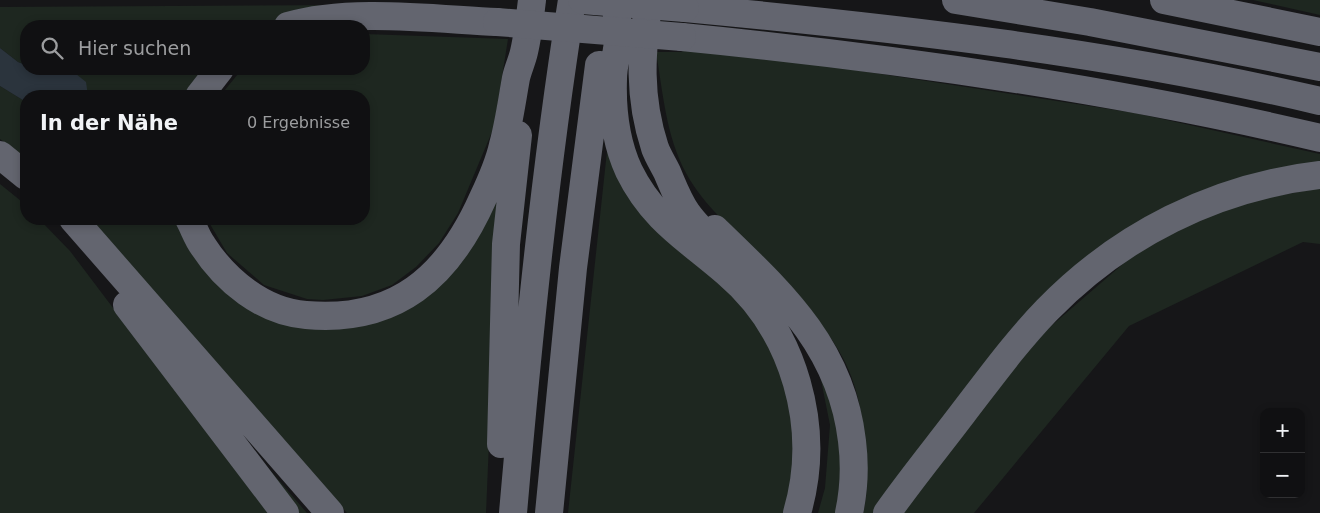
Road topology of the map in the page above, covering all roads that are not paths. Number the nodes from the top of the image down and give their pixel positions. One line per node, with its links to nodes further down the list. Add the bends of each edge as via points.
1 (532, 0): 11 (highway)
2 (572, 0): 25 (highway, via 546,185)
3 (582, 0): 15 (highway, bridge, via 965,38 1180,72)
4 (610, 0): 26 (highway, via 573,268)
5 (616, 0): 27 (highway, via 618,40 613,99 619,143 628,169 652,209 743,287 768,318 779,338 797,381 806,426 806,464)
6 (648, 0): 17 (highway, via 642,43 643,94 648,123)
7 (956, 0): 12 (highway, via 1090,22)
8 (1164, 0): 10 (highway)
9 (319, 20): 16 (highway, bridge, via 358,17 497,22 800,49 1086,91)
10 (1320, 32)
11 (524, 54): 21 (highway, via 503,145 475,216 451,255 435,273 400,300 356,315 329,317 302,315 275,307 232,281 201,244); 24 (highway, via 525,76 506,244 503,418)
12 (1320, 67)
13 (215, 75): 14 (highway)
14 (204, 90)
15 (1320, 101)
16 (1320, 138)
17 (666, 171): 28 (highway, via 688,215 766,296 800,355 808,377 817,424 818,464); 29 (highway, via 713,227 791,306 826,357 846,405 854,454)
18 (1320, 175): 30 (highway, via 1258,186 1218,198 1143,233 1108,257 1046,311 1012,350)
19 (58, 225): 22 (highway, via 115,290)
20 (78, 225): 23 (highway)
21 (192, 225)
22 (285, 513)
23 (330, 513)
24 (496, 513)
25 (513, 513)
26 (549, 513)
27 (797, 513)
28 (809, 513)
29 (849, 513)
30 (887, 513)

